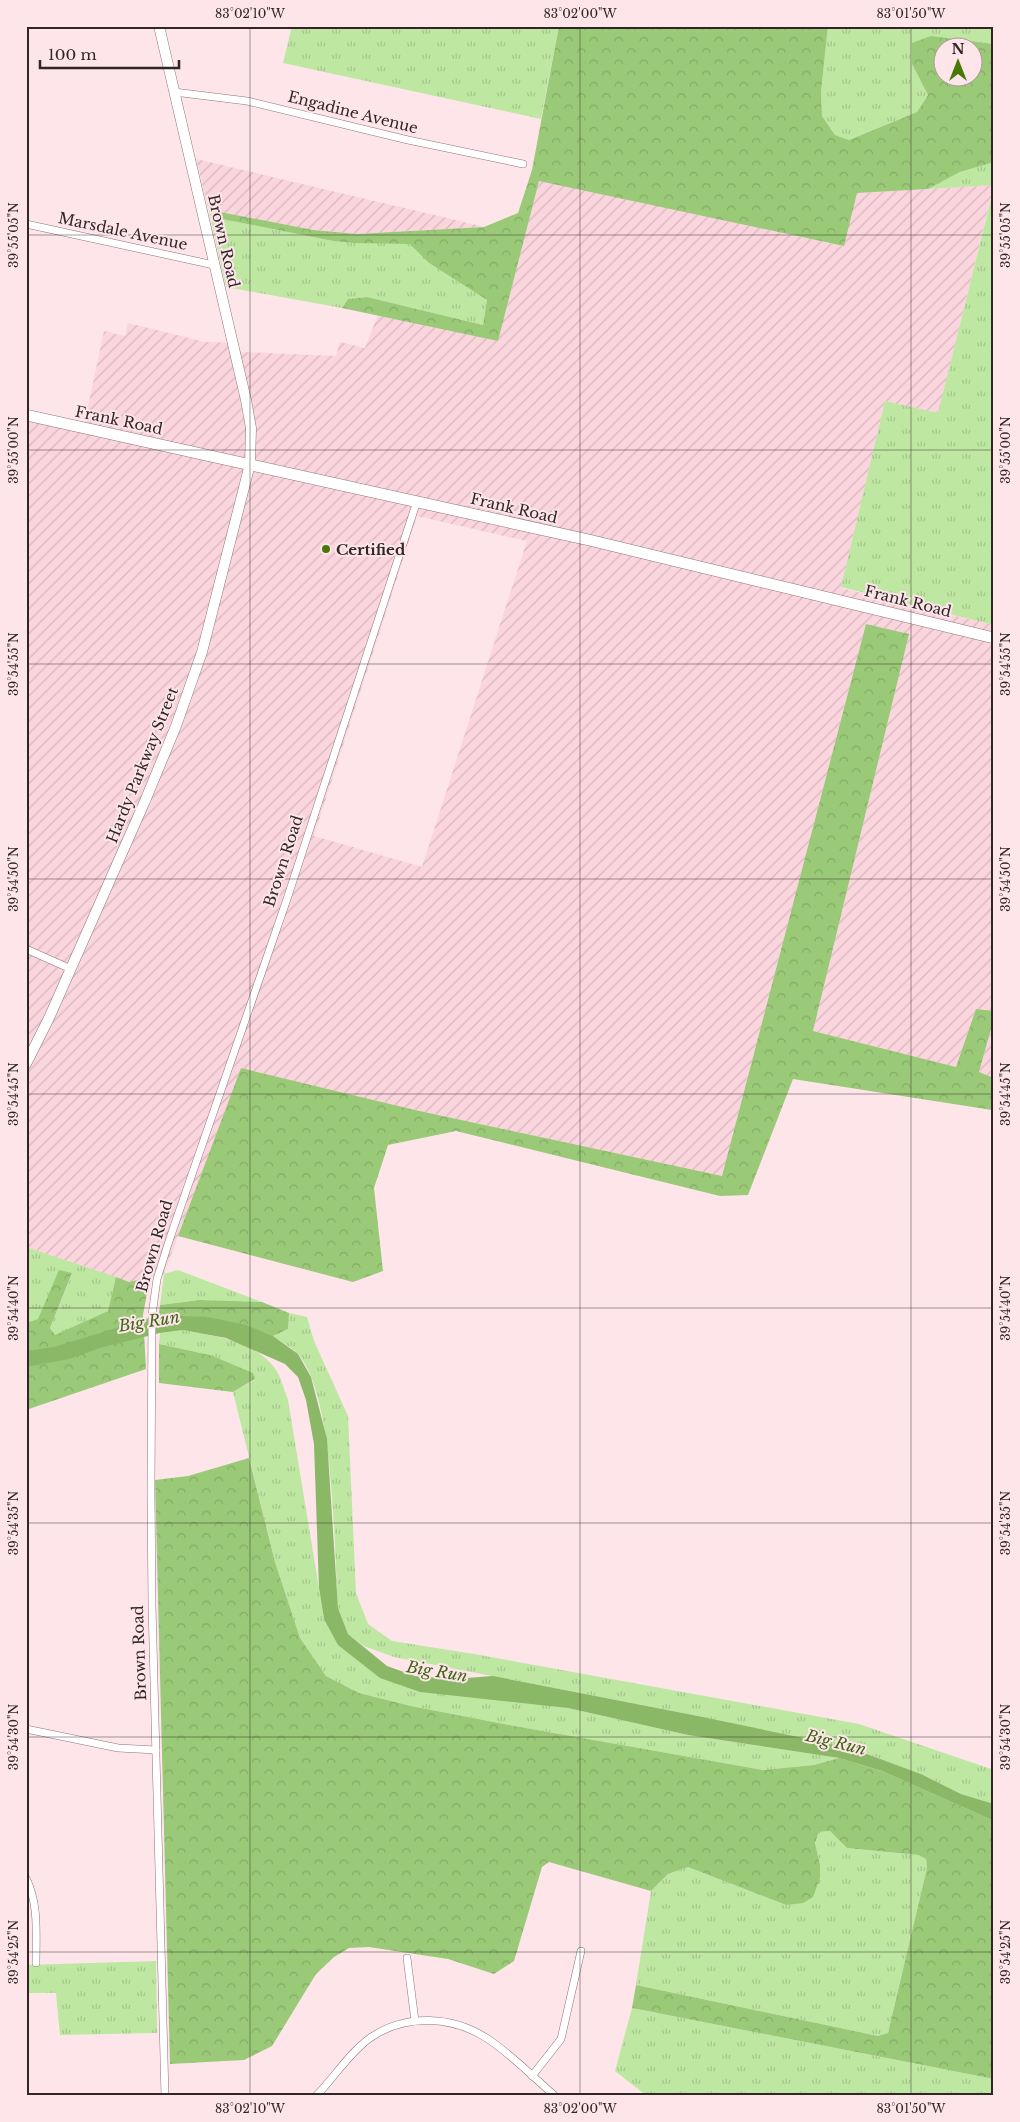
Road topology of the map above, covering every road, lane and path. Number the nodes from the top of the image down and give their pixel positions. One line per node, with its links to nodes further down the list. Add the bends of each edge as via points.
1 (159, 26): 2 (main road, Brown Road)
2 (174, 92): 3 (street, Engadine Avenue, via 247,101); 5 (main road, Brown Road)
3 (523, 164)
4 (26, 224): 5 (street, Marsdale Avenue)
5 (214, 265): 7 (main road, Brown Road, via 250,419)
6 (26, 415): 7 (main road, Frank Road)
7 (250, 464): 8 (main road, Frank Road); 11 (main road, Hardy Parkway Street, via 204,645 184,702 145,801)
8 (417, 501): 9 (main road, Frank Road); 14 (street, Brown Road, via 155,1290 152,1314 151,1490)
9 (994, 638)
10 (26, 949): 11 (street)
11 (71, 969): 12 (main road, Hardy Parkway Street)
12 (26, 1064)
13 (26, 1729): 14 (street, via 118,1748)
14 (156, 1750): 21 (street, Brown Road)
15 (26, 1878): 18 (street, via 32,1889 35,1909)
16 (581, 1951): 20 (street, via 561,2039)
17 (407, 1958): 19 (street)
18 (36, 1963)
19 (415, 2021): 20 (street, via 438,2020 473,2030); 22 (street, via 397,2025 369,2039)
20 (532, 2076): 23 (street)
21 (165, 2096)
22 (316, 2096)
23 (555, 2096)

